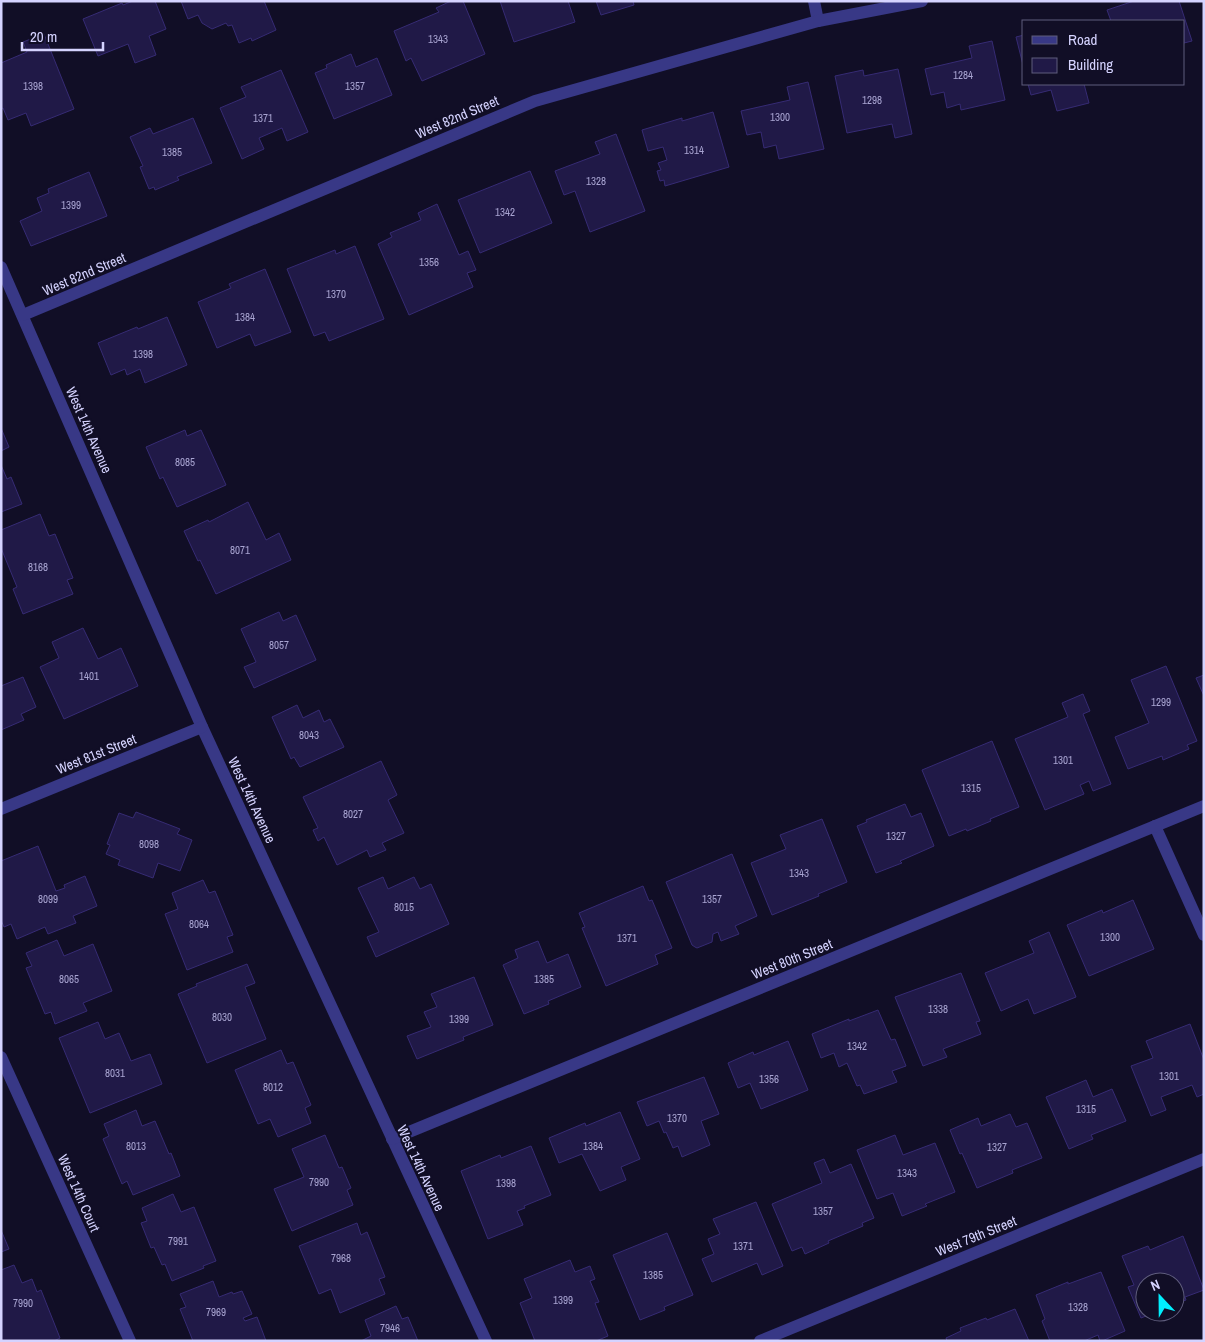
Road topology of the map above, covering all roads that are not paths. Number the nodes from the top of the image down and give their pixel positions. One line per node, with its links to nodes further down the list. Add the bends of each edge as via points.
1 (814, 1): 3 (street)
2 (922, 1): 3 (street, West 82nd Street)
3 (818, 22): 5 (street, West 82nd Street, via 535,101)
4 (1, 267): 5 (street, West 14th Avenue)
5 (22, 316): 6 (street, West 14th Avenue)
6 (202, 727): 8 (street, West 81st Street); 12 (street, West 14th Avenue)
7 (1204, 806): 9 (street, West 80th Street)
8 (1, 809)
9 (1155, 826): 10 (street); 12 (street, West 80th Street)
10 (1204, 935)
11 (1, 1057): 14 (street, West 14th Court)
12 (392, 1139): 15 (street, West 14th Avenue)
13 (1204, 1159): 16 (street, West 79th Street)
14 (130, 1341)
15 (486, 1341)
16 (760, 1341)

